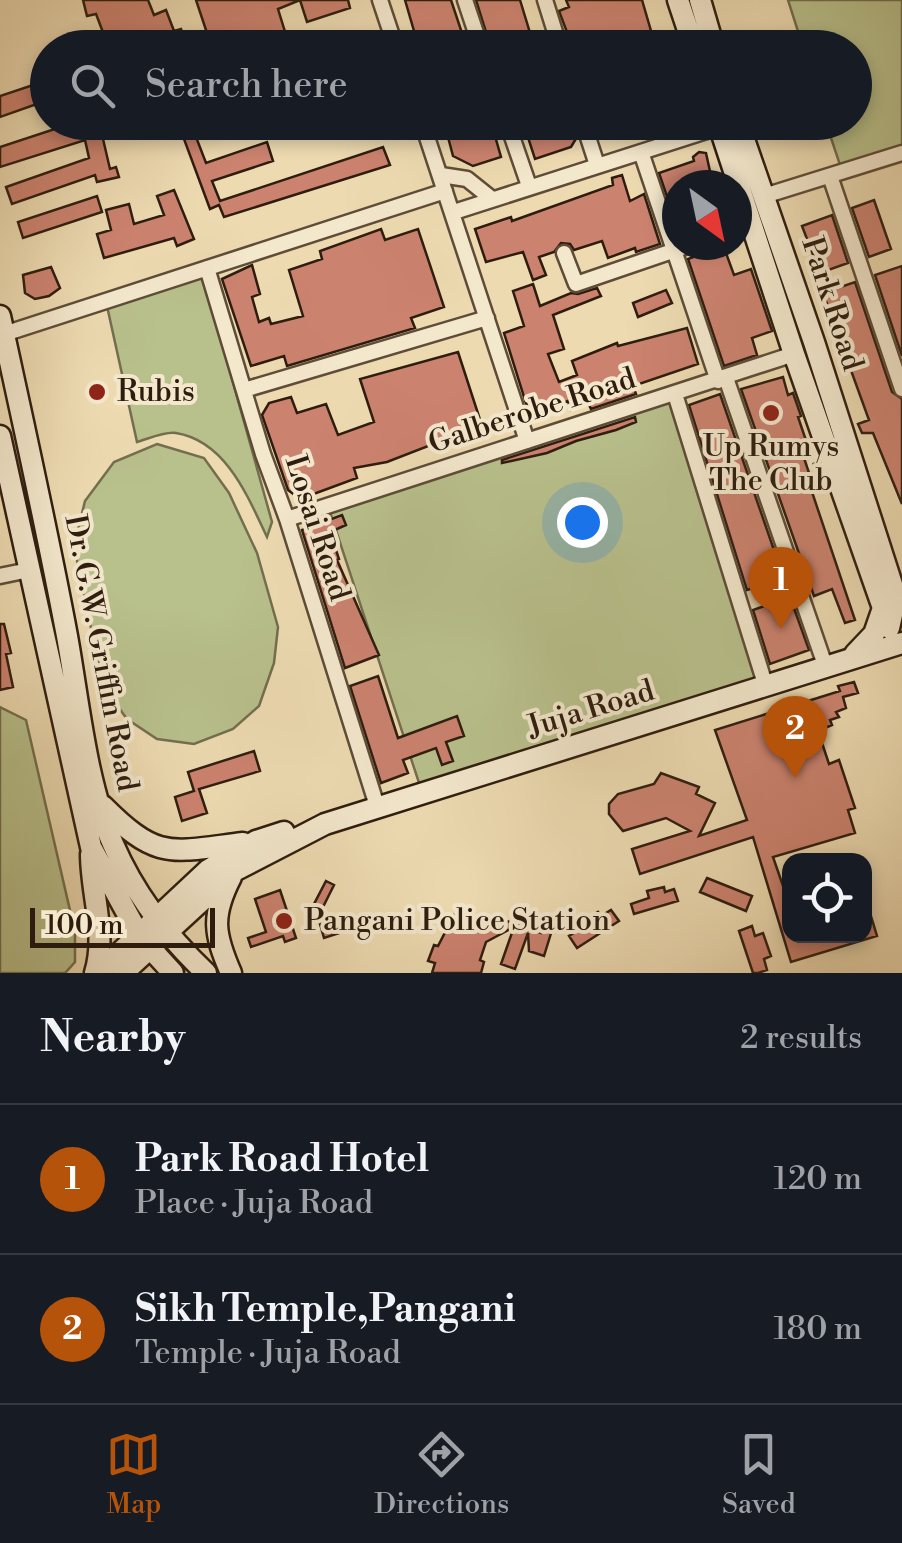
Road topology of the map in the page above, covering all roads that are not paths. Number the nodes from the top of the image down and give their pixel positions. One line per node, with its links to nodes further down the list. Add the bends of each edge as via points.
1 (380, 0): 6 (street)
2 (464, 0): 7 (street)
3 (544, 0): 8 (street)
4 (678, 0): 9 (main road)
5 (700, 0): 10 (main road)
6 (390, 30)
7 (475, 30)
8 (554, 30)
9 (688, 30)
10 (709, 30)
11 (428, 140): 21 (street)
12 (513, 140): 23 (street)
13 (589, 140): 19 (street)
14 (677, 140): 17 (street)
15 (728, 140): 20 (main road, Park Road)
16 (734, 140): 25 (main road, Park Road)
17 (641, 152): 19 (street); 28 (street)
18 (902, 153): 22 (street)
19 (597, 166): 23 (street)
20 (734, 170)
21 (440, 175): 24 (street); 26 (street, via 467,179)
22 (830, 176): 25 (street); 38 (street)
23 (529, 186): 26 (street)
24 (445, 191): 27 (street); 33 (street)
25 (764, 196): 46 (main road, Park Road, via 896,597)
26 (492, 199): 27 (street)
27 (454, 212): 34 (street)
28 (662, 213)
29 (752, 246): 36 (main road, Park Road)
30 (564, 253): 31 (street, via 576,284)
31 (662, 254)
32 (679, 260): 37 (street)
33 (206, 268): 35 (street); 39 (street, Losai Road)
34 (487, 318): 39 (street); 42 (street)
35 (2, 324): 52 (main road, Dr. G.W. Griffin Road)
36 (794, 354): 37 (street, Galberobe Road); 46 (main road, Park Road)
37 (722, 379): 40 (street, Galberobe Road); 50 (street)
38 (902, 389)
39 (244, 390): 43 (street, Losai Road)
40 (676, 394): 42 (street, Galberobe Road); 51 (street)
41 (0, 436): 44 (main road, Dr. G.W. Griffin Road)
42 (528, 441): 43 (street, Galberobe Road)
43 (287, 519): 53 (street, Losai Road)
44 (29, 570): 45 (street); 56 (main road, Dr. G.W. Griffin Road)
45 (0, 576)
46 (893, 612): 48 (main road); 49 (main road)
47 (902, 644): 48 (main road, Juja Road)
48 (874, 650): 49 (main road, Juja Road)
49 (849, 659): 50 (main road, Juja Road)
50 (826, 668): 51 (main road, Juja Road)
51 (766, 687): 53 (main road, Juja Road)
52 (98, 801): 55 (main road, via 128,831 162,850); 58 (main road, Dr. G.W. Griffin Road, via 112,844)
53 (377, 806): 54 (main road, Juja Road)
54 (325, 824): 55 (main road, Juja Road); 57 (main road, Juja Road)
55 (256, 842): 58 (main road, Juja Road, via 208,870)
56 (91, 847): 59 (main road, Dr. G.W. Griffin Road); 60 (main road, via 100,938)
57 (234, 871): 58 (main road, Juja Road); 64 (main road, via 215,929)
58 (162, 925): 59 (main road, Juja Road); 63 (main road, Dr. G.W. Griffin Road)
59 (144, 943): 60 (main road, Juja Road); 61 (main road, Juja Road); 62 (main road, Dr. G.W. Griffin Road)
60 (96, 973)
61 (123, 973)
62 (173, 973)
63 (206, 973)
64 (231, 973)

